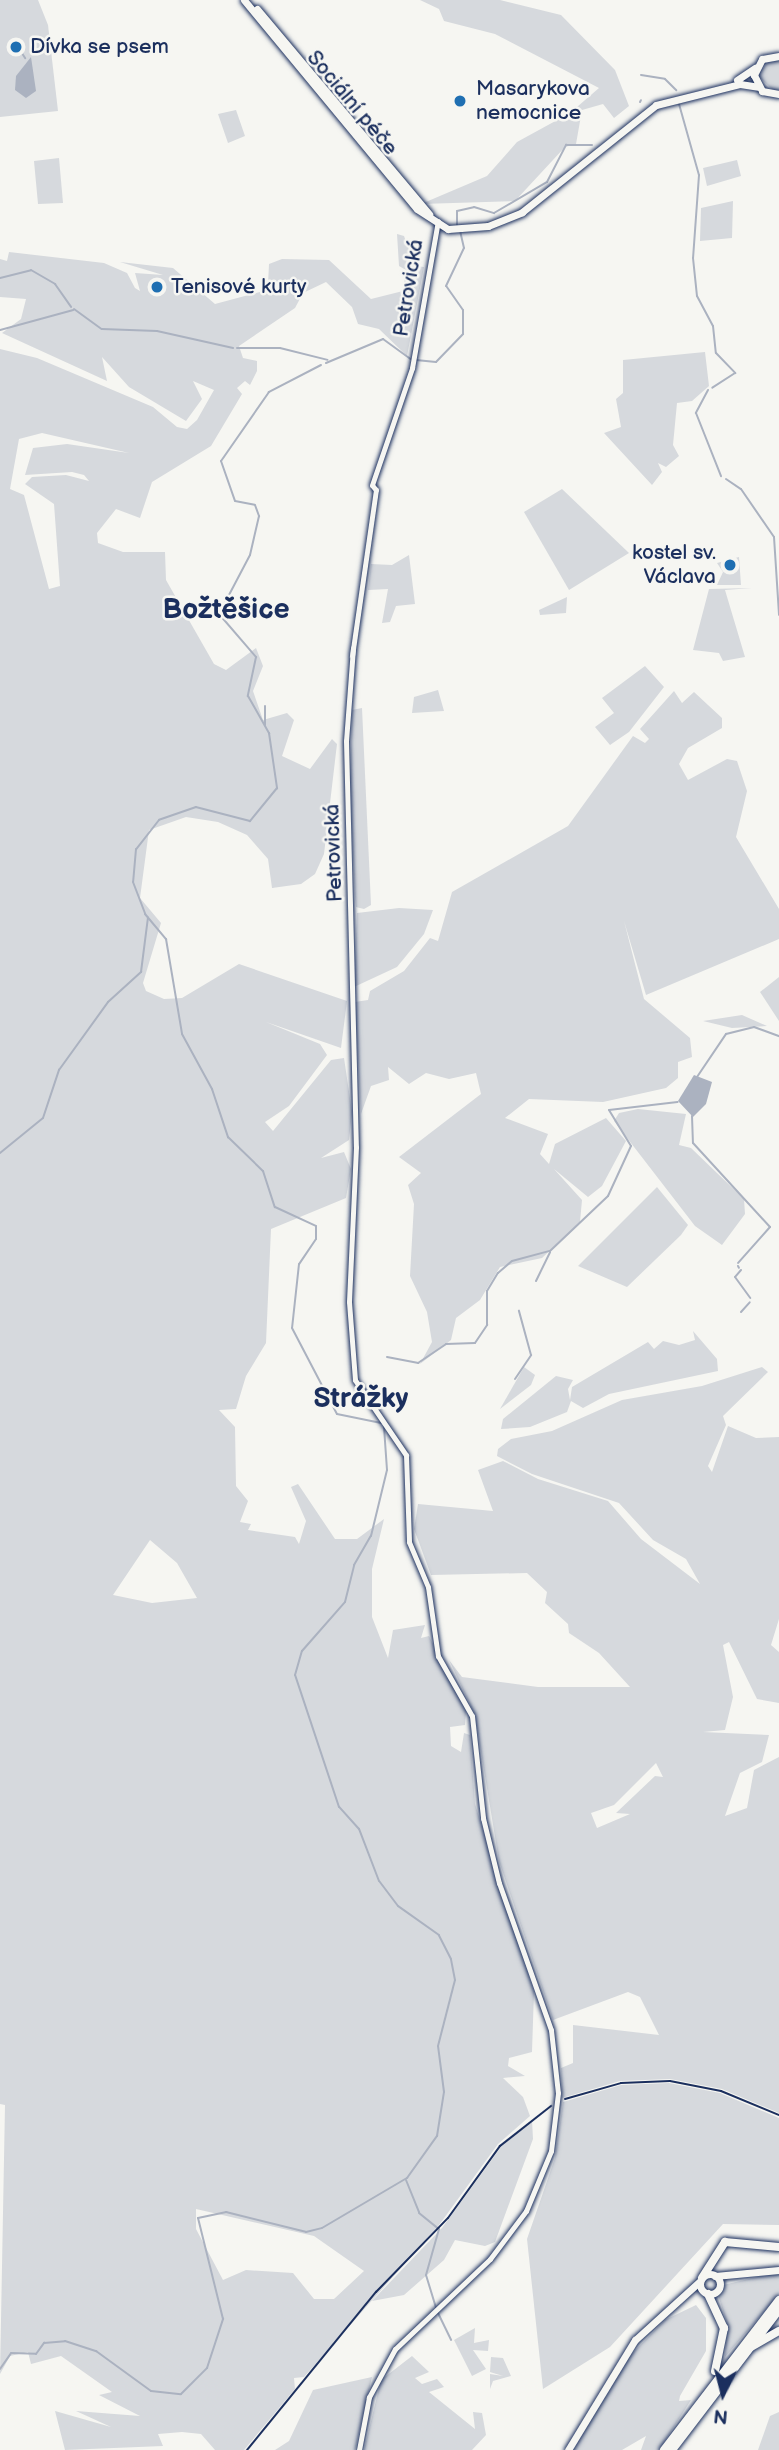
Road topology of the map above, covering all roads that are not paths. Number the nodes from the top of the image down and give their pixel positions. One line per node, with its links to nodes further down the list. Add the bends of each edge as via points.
1 (244, 0): 7 (main road, Sociální péče)
2 (250, 0): 7 (main road, Sociální péče)
3 (779, 56): 4 (main road, via 764,57)
4 (755, 68): 5 (main road); 8 (main road, via 742,79 650,104 530,202)
5 (758, 88): 6 (main road); 8 (main road, via 740,84 652,107 532,206)
6 (779, 94)
7 (437, 223): 8 (main road); 22 (main road, Petrovická, via 412,368 377,481 352,656 346,741 349,1049 356,1147 349,1302 356,1384 406,1455 408,1542 429,1592 435,1647 472,1716 483,1818 499,1883 551,2030 558,2093 551,2151 526,2211 490,2259 395,2349 369,2397)
8 (459, 228)
9 (779, 2247): 13 (highway, via 725,2242)
10 (768, 2270): 11 (main road); 12 (main road); 14 (main road)
11 (779, 2270)
12 (715, 2276): 13 (main road); 14 (main road)
13 (701, 2279): 15 (main road); 16 (main road)
14 (720, 2286): 15 (main road)
15 (707, 2293): 16 (main road); 21 (highway, via 717,2302 724,2333)
16 (683, 2297): 23 (main road, via 635,2340)
17 (779, 2301): 21 (highway)
18 (779, 2310): 20 (highway)
19 (779, 2331): 20 (highway)
20 (736, 2361): 25 (highway)
21 (709, 2384): 24 (highway)
22 (359, 2450)
23 (568, 2450)
24 (664, 2450)
25 (672, 2450)

